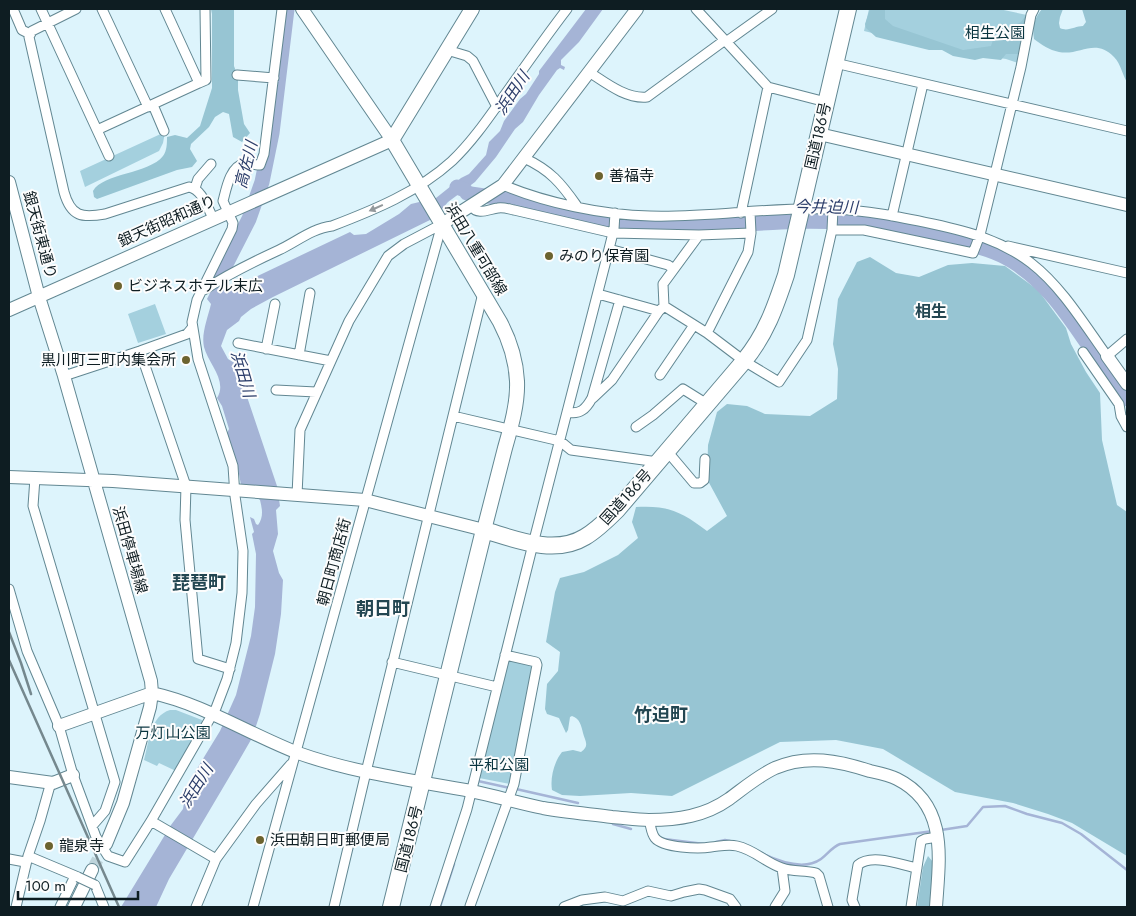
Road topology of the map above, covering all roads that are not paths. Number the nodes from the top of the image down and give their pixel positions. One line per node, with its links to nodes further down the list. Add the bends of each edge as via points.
1 (13, 9): 17 (street, via 22,30)
2 (41, 9): 16 (street)
3 (76, 9): 16 (street)
4 (102, 9): 29 (street)
5 (165, 9): 24 (street)
6 (205, 9): 24 (street, via 206,80)
7 (282, 9): 23 (street)
8 (302, 9): 35 (street)
9 (472, 9): 19 (main road)
10 (567, 9): 30 (street)
11 (637, 9): 21 (street)
12 (698, 9): 18 (street)
13 (772, 9): 18 (street)
14 (848, 9): 20 (highway, 国道186号)
15 (1034, 9): 28 (street)
16 (46, 22): 17 (street); 31 (street)
17 (30, 34): 44 (street, via 64,192 72,211 93,216 105,214 189,186)
18 (725, 41): 21 (street, via 647,97 623,93); 26 (street)
19 (447, 50): 30 (street, via 473,61); 35 (main road)
20 (835, 63): 25 (street); 27 (highway, 国道186号)
21 (589, 72): 38 (street)
22 (237, 75): 23 (street)
23 (274, 78): 48 (street, via 264,154 260,165 245,164 236,168 223,201)
24 (200, 83): 29 (street)
25 (923, 84): 28 (street); 36 (street)
26 (768, 88): 27 (street); 50 (street)
27 (826, 102): 34 (highway, 国道186号)
28 (1012, 104): 33 (street); 40 (street)
29 (150, 106): 31 (street); 32 (street)
30 (497, 107): 43 (street, via 453,160)
31 (97, 130): 37 (street)
32 (164, 131)
33 (1127, 131)
34 (819, 134): 36 (street); 53 (highway, 国道186号)
35 (392, 140): 43 (main road, 浜田八重可部線); 48 (street, 銀天街昭和通り)
36 (907, 154): 40 (street); 52 (street)
37 (109, 156)
38 (524, 158): 42 (street); 47 (street, via 547,171)
39 (211, 164): 44 (street, via 198,178)
40 (994, 174): 46 (street); 60 (street)
41 (9, 182): 69 (street, 銀天街東通り)
42 (503, 185): 45 (street); 47 (street)
43 (420, 186): 55 (main road, 浜田八重可部線); 65 (street, one-way to 65, via 352,218 322,227)
44 (195, 188): 54 (street)
45 (476, 203): 55 (street); 57 (street, via 474,210 479,212 498,208 514,210)
46 (1127, 205)
47 (577, 206): 51 (street)
48 (229, 211): 54 (street, 銀天街昭和通り); 65 (street, via 232,229)
49 (833, 211): 52 (street); 53 (street); 56 (street)
50 (747, 213): 51 (street, via 705,216); 53 (street); 58 (street)
51 (615, 214): 57 (street)
52 (892, 216): 60 (street)
53 (799, 217): 85 (highway, 国道186号, via 775,309 762,337)
54 (213, 218): 69 (street, 銀天街昭和通り)
55 (441, 222): 66 (main road, 浜田八重可部線); 84 (street, via 388,256 349,321); 107 (street, 朝日町商店街)
56 (832, 229): 60 (street, via 864,230 972,253); 85 (street, via 806,340 783,376 779,382)
57 (614, 231): 59 (street); 62 (street)
58 (751, 231): 59 (street); 76 (street, via 748,252)
59 (699, 235): 63 (street)
60 (979, 238): 61 (street)
61 (1003, 244): 64 (street); 83 (street, via 1052,282)
62 (609, 248): 63 (street); 68 (street)
63 (674, 269): 72 (street, via 663,284)
64 (1127, 273)
65 (202, 291): 75 (street)
66 (483, 292): 94 (street); 97 (main road, 浜田八重可部線, via 505,332 516,366 517,394)
67 (310, 293): 82 (street)
68 (598, 294): 70 (street); 93 (street)
69 (39, 297): 73 (street); 87 (street, 浜田停車場線)
70 (620, 300): 72 (street); 91 (street)
71 (275, 304): 79 (street)
72 (661, 308): 74 (street); 91 (street, via 612,380)
73 (9, 310)
74 (694, 325): 76 (street); 86 (street)
75 (192, 328): 80 (street, via 187,334); 105 (street, via 198,359 231,458)
76 (707, 333): 85 (street)
77 (1127, 339): 83 (street)
78 (238, 343): 79 (street)
79 (266, 348): 82 (street)
80 (140, 351): 87 (street); 104 (street)
81 (1083, 352): 96 (street, via 1119,404)
82 (299, 355): 84 (street)
83 (1107, 356): 88 (street)
84 (330, 361): 90 (street)
85 (744, 361): 92 (highway, 国道186号)
86 (660, 375)
87 (64, 376): 103 (street, 浜田停車場線)
88 (1127, 384)
89 (276, 390): 90 (street)
90 (316, 392): 106 (street, via 300,430)
91 (592, 398): 93 (street, via 580,412)
92 (707, 404): 95 (street, via 683,389); 99 (highway, 国道186号)
93 (567, 412): 98 (street)
94 (453, 416): 97 (street); 108 (street)
95 (636, 427)
96 (1127, 427)
97 (510, 429): 98 (street); 109 (main road, 浜田八重可部線)
98 (560, 441): 99 (street, via 571,450); 110 (street)
99 (662, 456): 100 (street, via 694,483 704,480); 110 (highway, 国道186号, via 599,528 568,544)
100 (705, 459)
101 (9, 477): 102 (street)
102 (35, 478): 103 (street); 118 (street, via 33,506)
103 (93, 481): 104 (street); 117 (street, 浜田停車場線)
104 (186, 486): 105 (street); 114 (street, via 188,564 198,659)
105 (237, 490): 106 (street); 114 (street, via 243,550 240,614)
106 (297, 495): 107 (street)
107 (365, 500): 108 (street); 121 (street, 朝日町商店街)
108 (428, 515): 109 (street); 113 (street)
109 (484, 530): 110 (highway, 国道186号); 115 (highway, 国道186号)
110 (533, 544): 112 (street)
111 (9, 589): 120 (street, via 26,651)
112 (505, 655): 116 (street); 128 (street, via 538,665)
113 (392, 662): 115 (street); 122 (street)
114 (230, 669): 119 (street)
115 (449, 675): 116 (street); 126 (highway, 国道186号)
116 (497, 688): 127 (street)
117 (152, 693): 118 (street); 119 (street); 133 (street, 浜田停車場線, via 132,774)
118 (94, 713): 120 (street); 131 (street, via 115,782 105,811)
119 (214, 715): 121 (street, via 263,737); 130 (street)
120 (59, 726): 123 (street)
121 (295, 757): 122 (street); 136 (street); 146 (street, 朝日町商店街)
122 (366, 772): 126 (street); 147 (street)
123 (73, 775): 125 (street); 131 (street)
124 (9, 777): 125 (street)
125 (51, 782): 135 (street)
126 (423, 783): 127 (street); 148 (highway, 国道186号)
127 (472, 791): 128 (street); 149 (street)
128 (508, 800): 129 (street); 150 (street)
129 (649, 820): 132 (street, via 687,818 706,812 776,768 792,762 826,760 897,779 923,800 932,814); 137 (street, via 656,840 662,843 710,848 728,844 742,847)
130 (152, 822): 131 (street, via 125,862 108,856); 136 (street)
131 (92, 826)
132 (938, 837): 138 (street, via 921,841); 157 (street)
133 (106, 844)
134 (9, 858): 135 (street)
135 (26, 859): 140 (street); 141 (street)
136 (216, 859): 145 (street)
137 (782, 868): 153 (street, via 785,891); 154 (street, via 816,873)
138 (917, 868): 155 (street, via 876,860 862,862 858,865 852,900); 156 (street)
139 (92, 870): 143 (street)
140 (77, 877): 142 (street); 144 (street, bridge, via 95,885)
141 (16, 907)
142 (60, 907)
143 (74, 907)
144 (104, 907)
145 (196, 907)
146 (253, 907)
147 (334, 907)
148 (391, 907)
149 (435, 907)
150 (471, 907)
151 (564, 907): 152 (street, via 582,900 605,897 623,901 648,891 671,896 699,889 730,899)
152 (736, 907)
153 (775, 907)
154 (828, 907)
155 (855, 907)
156 (911, 907)
157 (936, 907)

